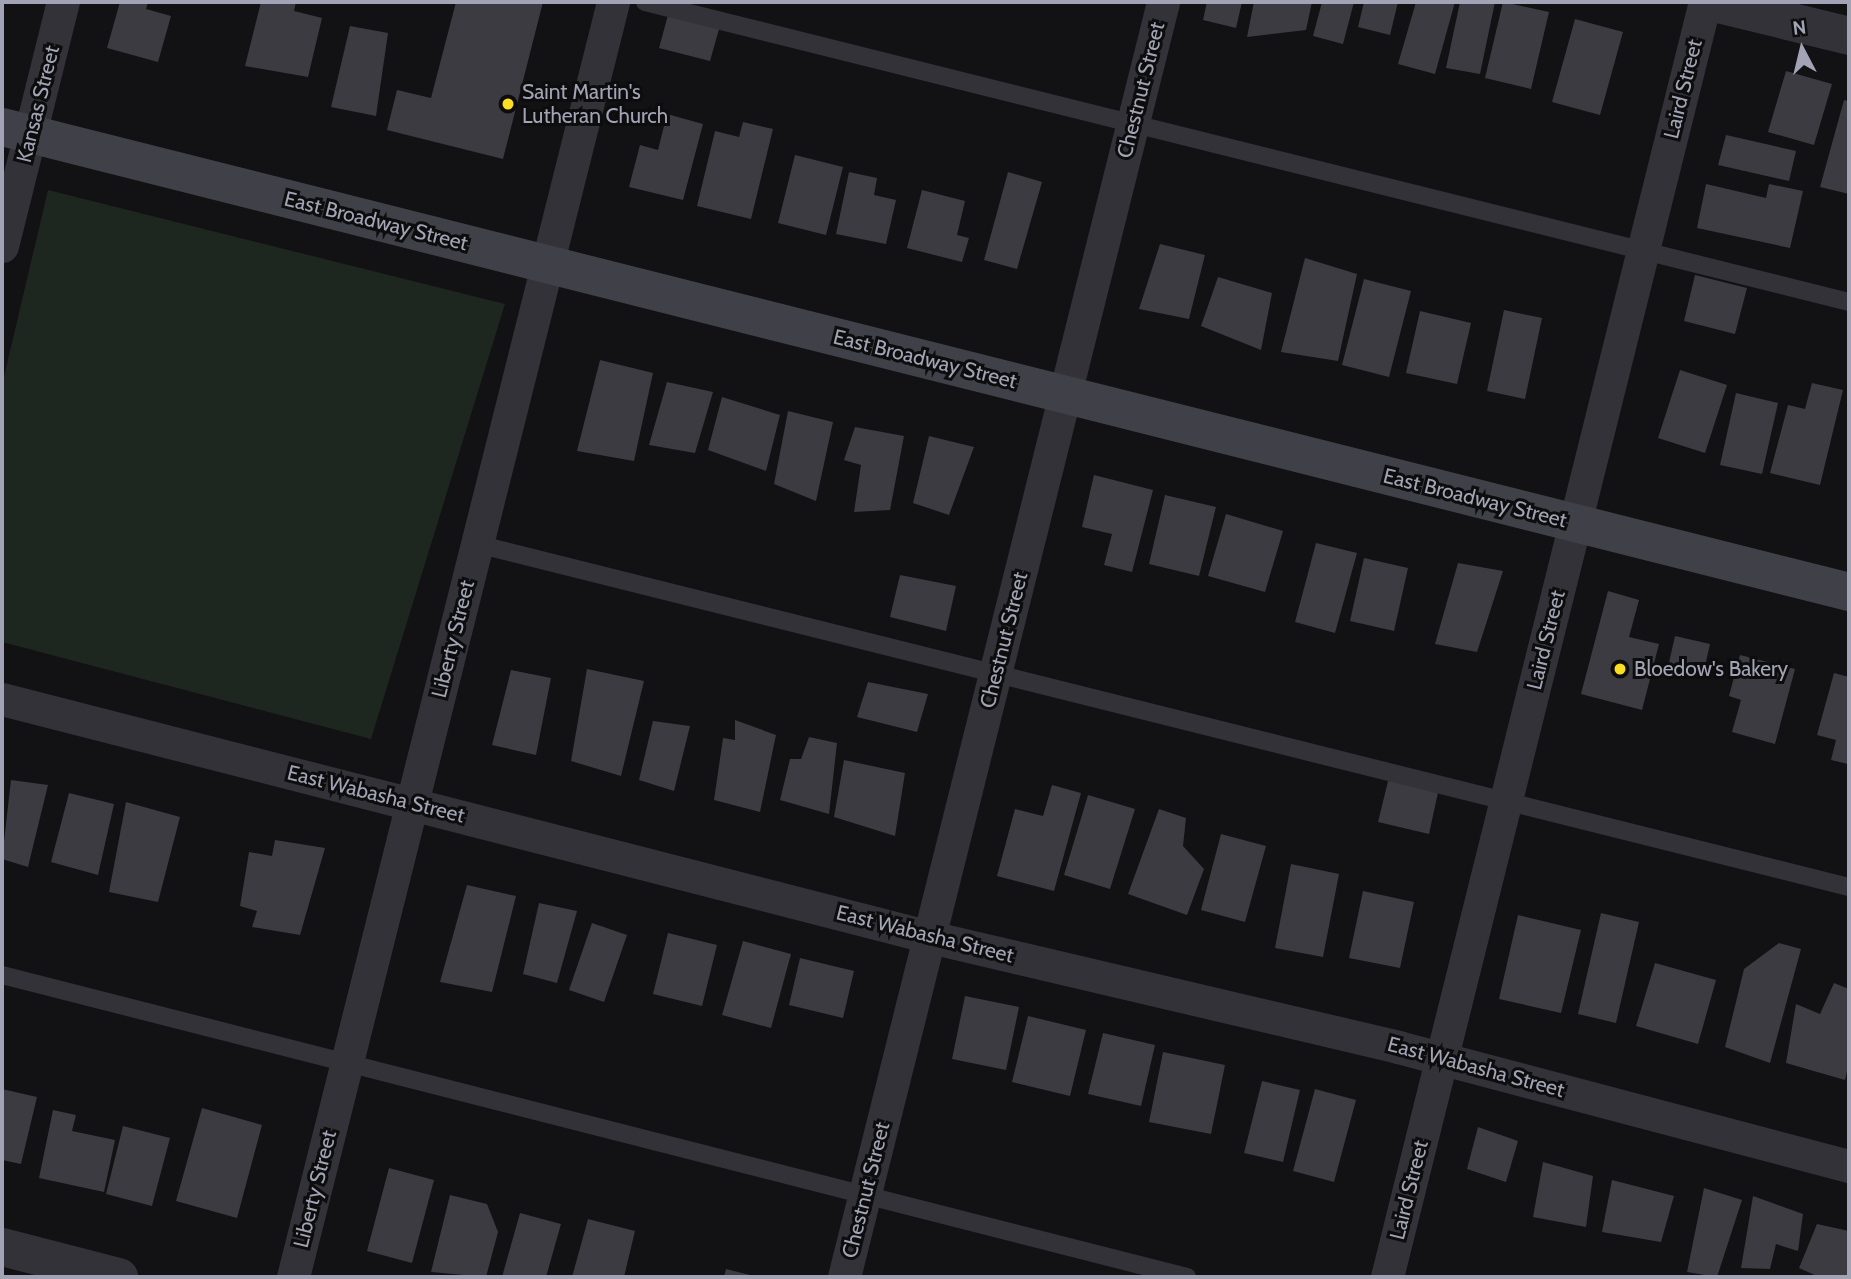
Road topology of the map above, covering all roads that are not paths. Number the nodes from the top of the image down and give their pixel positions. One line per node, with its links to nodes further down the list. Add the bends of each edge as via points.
1 (63, 2): 8 (street, Kansas Street)
2 (613, 2): 11 (street, Liberty Street)
3 (645, 2): 7 (lane)
4 (1163, 2): 7 (street, Chestnut Street)
5 (1708, 2): 6 (street); 10 (street, Laird Street)
6 (1849, 36)
7 (1133, 124): 10 (lane); 13 (street, Chestnut Street)
8 (16, 130): 9 (street, Kansas Street); 11 (main road, East Broadway Street)
9 (2, 246)
10 (1643, 250): 12 (lane); 14 (street, Laird Street)
11 (547, 264): 13 (main road, East Broadway Street); 15 (street, Liberty Street)
12 (1849, 302)
13 (1065, 395): 14 (main road, East Broadway Street); 17 (street, Chestnut Street)
14 (1575, 523): 16 (main road, East Broadway Street); 19 (street, Laird Street)
15 (477, 544): 17 (lane); 20 (street, Liberty Street)
16 (1849, 592)
17 (995, 673): 19 (lane); 22 (street, Chestnut Street)
18 (2, 699): 20 (street, East Wabasha Street)
19 (1506, 802): 21 (lane); 24 (street, Laird Street)
20 (412, 804): 22 (street, East Wabasha Street); 25 (street, Liberty Street)
21 (1849, 887)
22 (930, 937): 24 (street, East Wabasha Street); 27 (street, Chestnut Street)
23 (2, 975): 25 (lane)
24 (1442, 1058): 26 (street, East Wabasha Street); 33 (street, Laird Street)
25 (347, 1062): 27 (lane); 30 (street, Liberty Street)
26 (1849, 1166)
27 (864, 1196): 31 (street, Chestnut Street); 32 (lane)
28 (2, 1247): 29 (street)
29 (119, 1277)
30 (293, 1277)
31 (844, 1277)
32 (1187, 1277)
33 (1387, 1277)

